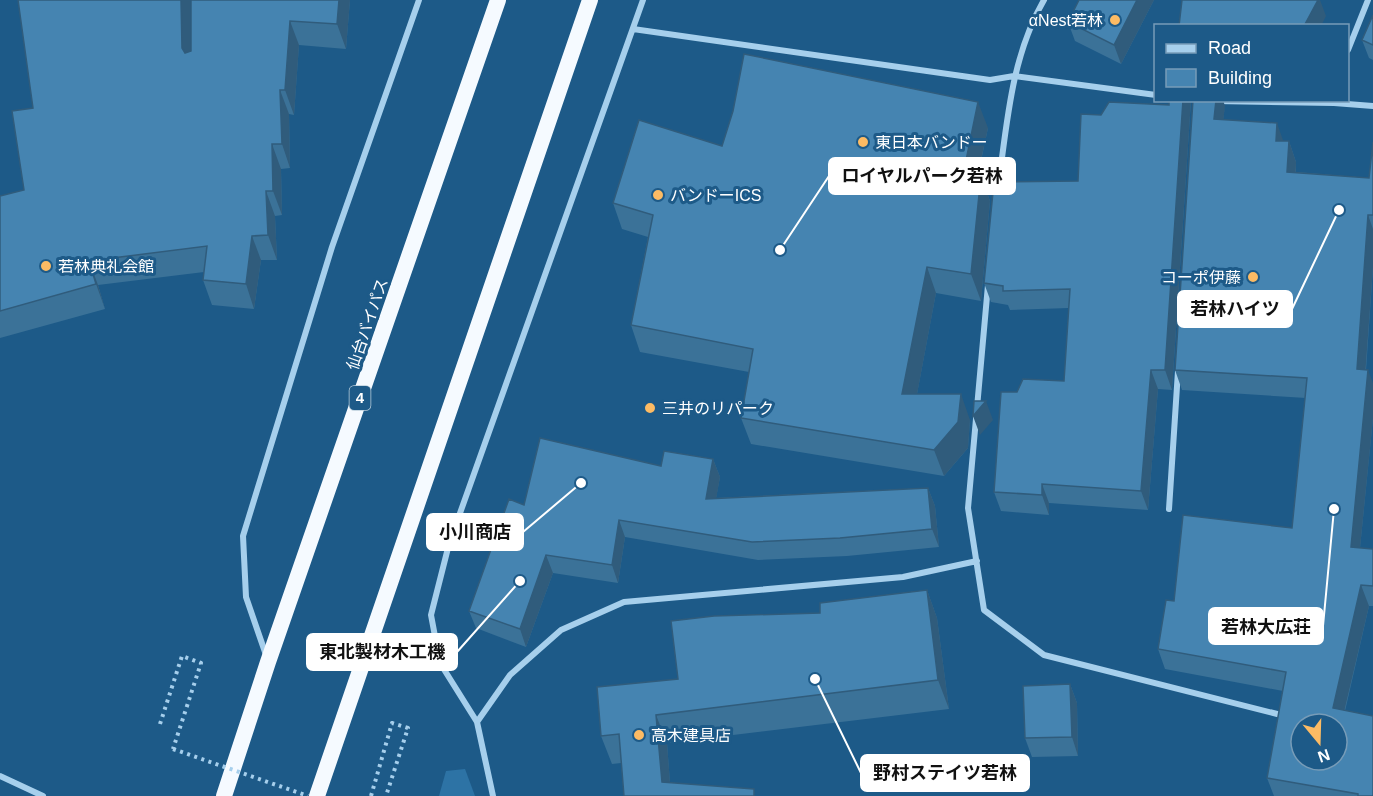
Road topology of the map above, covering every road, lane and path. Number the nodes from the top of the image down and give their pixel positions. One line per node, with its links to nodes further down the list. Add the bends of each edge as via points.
1 (419, 0): 18 (street, via 332,247 243,536 246,597)
2 (498, 0): 18 (highway, 仙台バイパス / 4)
3 (590, 0): 26 (highway)
4 (643, 0): 7 (street)
5 (1044, 0): 9 (street, via 1031,23)
6 (1368, 0): 8 (street)
7 (633, 29): 9 (street, via 990,80); 20 (street, via 450,544 430,615 440,663)
8 (1349, 46)
9 (1014, 76): 10 (street); 13 (street)
10 (1154, 95)
11 (1334, 102): 12 (street)
12 (1373, 106)
13 (997, 195)
14 (988, 277): 17 (street, via 968,508)
15 (1179, 357): 16 (street)
16 (1169, 509)
17 (977, 561): 19 (street, via 984,610 1044,655); 20 (street, via 903,577 624,602 561,630 510,675)
18 (268, 662): 24 (highway, 仙台バイパス / 4)
19 (1281, 715)
20 (477, 722): 29 (street)
21 (160, 724): 25 (path, bridge, via 182,656 201,663 173,749)
22 (0, 776): 23 (street)
23 (43, 796)
24 (224, 796)
25 (308, 796)
26 (317, 796)
27 (371, 796): 28 (path, via 392,723 408,728)
28 (386, 796)
29 (493, 796)

